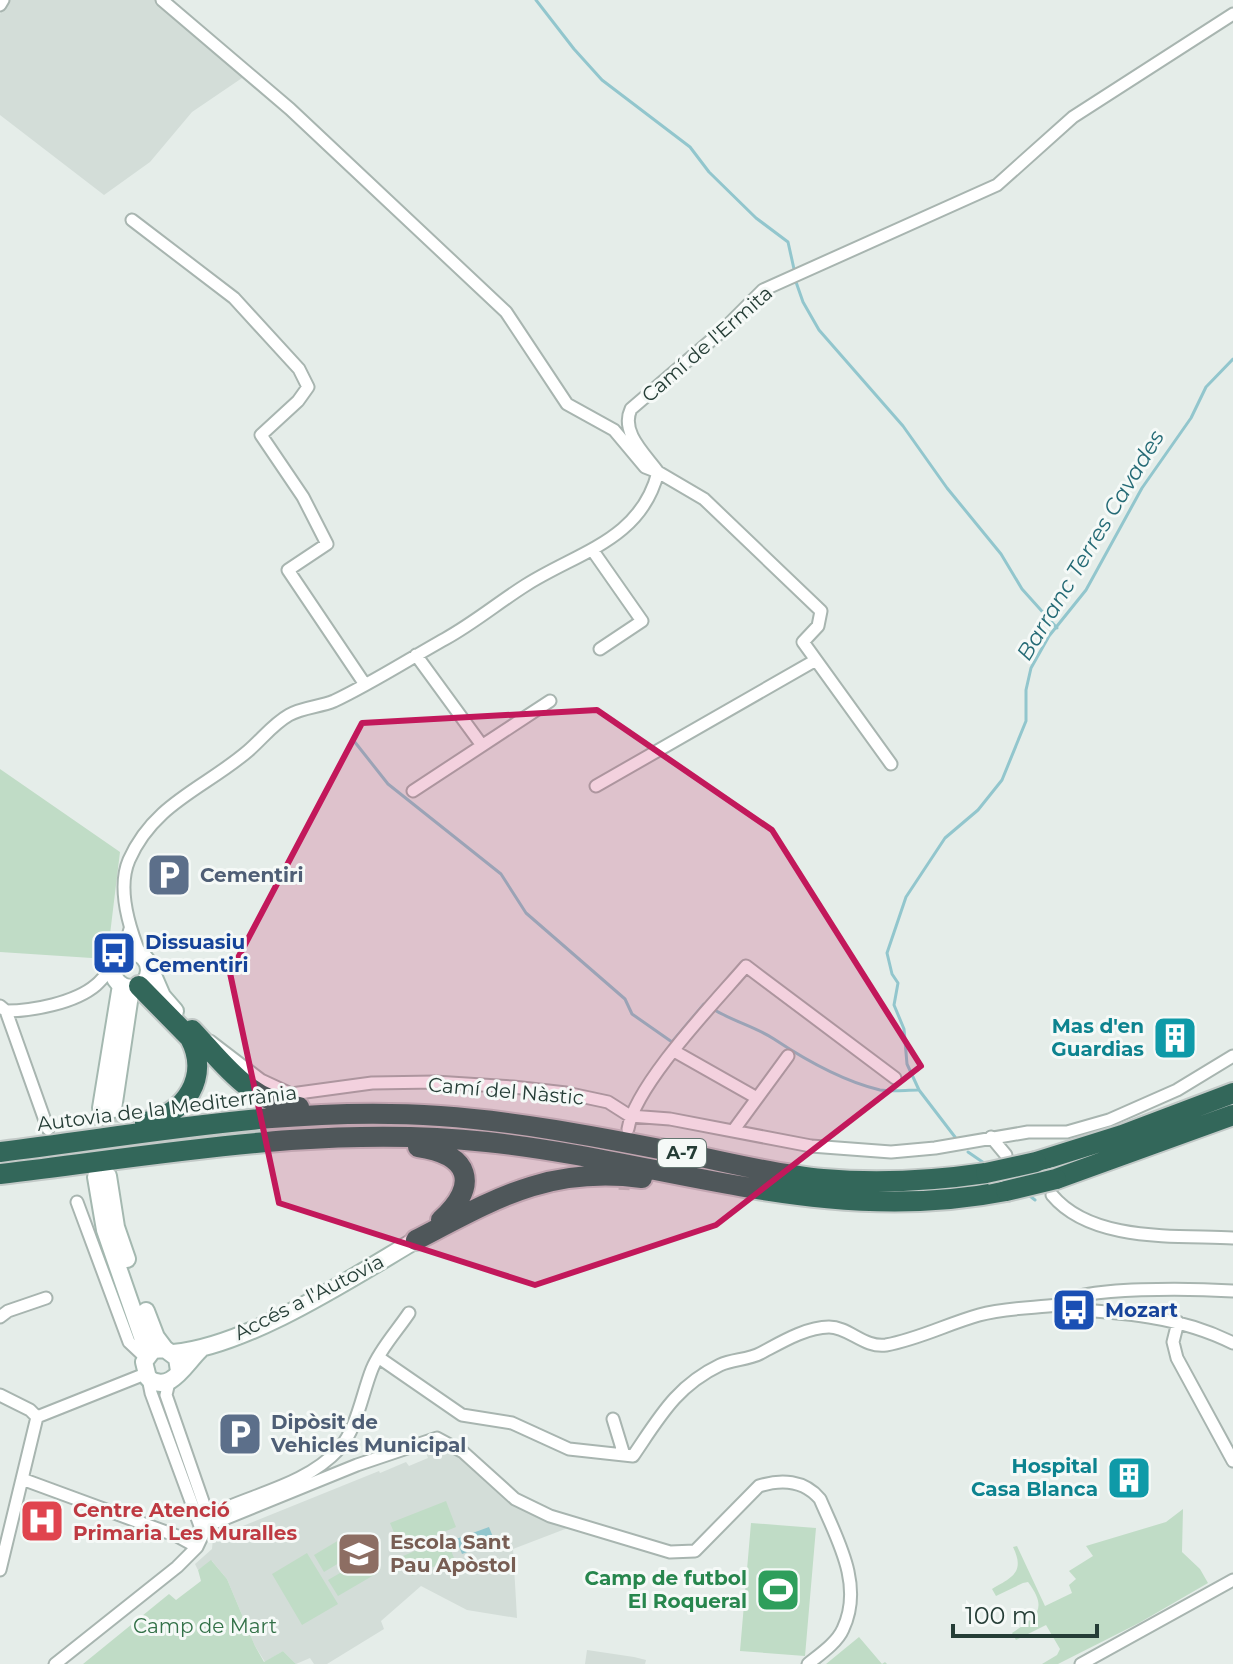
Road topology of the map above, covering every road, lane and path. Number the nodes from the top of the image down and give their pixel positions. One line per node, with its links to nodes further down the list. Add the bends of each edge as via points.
1 (3, 0): 3 (street)
2 (162, 0): 6 (street, via 290,109 506,312 567,404 614,430 645,467)
3 (0, 5)
4 (1233, 14): 6 (street, Camí de l'Ermita, via 1073,117 997,185 763,290 631,409 630,433)
5 (132, 220): 11 (street, via 234,298 299,369 308,387 261,435 327,544 288,570)
6 (658, 472): 7 (street, via 637,518); 10 (street, via 704,499 821,611 818,626 803,642)
7 (593, 551): 8 (street, via 642,621); 9 (street, via 528,583)
8 (600, 649)
9 (416, 655): 11 (street); 13 (street)
10 (816, 660): 14 (street); 15 (street)
11 (364, 683): 17 (street, via 332,702 286,717 155,821 126,870)
12 (550, 701): 13 (street)
13 (481, 744): 16 (street)
14 (891, 764)
15 (596, 786)
16 (413, 791)
17 (131, 958): 18 (street); 19 (street); 19 (street, via 149,973); 21 (street, Camí del Nàstic)
18 (95, 986): 19 (street); 20 (street, via 48,1006)
19 (127, 986): 28 (street); 37 (highway, via 190,1038 196,1077 188,1098 154,1120)
20 (3, 1009): 32 (street)
21 (192, 1030): 29 (highway, via 259,1096 297,1107 352,1106); 31 (street, Camí del Nàstic, via 261,1080 291,1094 372,1083 482,1085 566,1093 608,1102)
22 (674, 1051): 25 (street, via 746,966); 27 (street); 31 (street)
23 (788, 1056): 27 (street)
24 (1233, 1056): 35 (street, Camí del Nàstic, via 1177,1090 1109,1120 1067,1132)
25 (895, 1078)
26 (1233, 1093): 29 (highway, Autovia de la Mediterrània / A-7, bridge, via 1036,1162 986,1173 886,1182 821,1179 536,1128)
27 (757, 1098): 34 (street)
28 (107, 1108)
29 (378, 1114): 37 (highway, Autovia de la Mediterrània / A-7, via 218,1122)
30 (1233, 1115): 41 (highway, A-7)
31 (630, 1116): 33 (street); 34 (street, Camí del Nàstic)
32 (48, 1129)
33 (628, 1129)
34 (733, 1131): 35 (street, Camí del Nàstic, via 811,1146 891,1152)
35 (991, 1137): 38 (street)
36 (281, 1140): 39 (highway, A-7); 42 (highway, A-7, via 398,1136 487,1142); 45 (highway, via 417,1147 451,1156 464,1174 461,1200)
37 (0, 1151)
38 (1006, 1155)
39 (0, 1174)
40 (102, 1177): 55 (street, via 156,1337)
41 (1054, 1187): 42 (highway, A-7, bridge, via 886,1203); 44 (street, via 1070,1212 1133,1234)
42 (761, 1192): 45 (highway, via 624,1176 565,1178 501,1196)
43 (77, 1202): 55 (street, via 129,1342)
44 (1233, 1238)
45 (416, 1240): 53 (street, Accés a l'Autovia, via 287,1312)
46 (1233, 1291): 48 (street, via 1102,1292)
47 (46, 1298): 50 (street)
48 (1058, 1305): 51 (street); 60 (street, via 980,1314 881,1346 834,1327 812,1330 704,1374 669,1401 633,1456)
49 (409, 1313): 54 (street)
50 (0, 1317)
51 (1178, 1322): 52 (street); 61 (street, via 1173,1342 1177,1358)
52 (1233, 1343)
53 (200, 1350): 55 (street); 56 (street)
54 (378, 1357): 60 (street, via 462,1415 512,1423 569,1449); 63 (street, via 340,1448 285,1485)
55 (154, 1361): 56 (street, via 161,1384); 56 (street, via 179,1362); 58 (street); 63 (street, via 151,1393)
56 (174, 1376): 63 (street, via 166,1395)
57 (0, 1395): 58 (street)
58 (37, 1417): 62 (street)
59 (613, 1419): 60 (street)
60 (624, 1455)
61 (1233, 1461)
62 (22, 1479): 64 (street); 65 (street)
63 (206, 1525): 64 (street); 69 (street, via 437,1438 463,1452 530,1507 670,1552 695,1551 759,1486 789,1481 820,1499 850,1574 843,1629)
64 (197, 1547): 68 (street)
65 (0, 1570)
66 (1233, 1580): 67 (street)
67 (1086, 1663)
68 (55, 1664)
69 (808, 1664)

